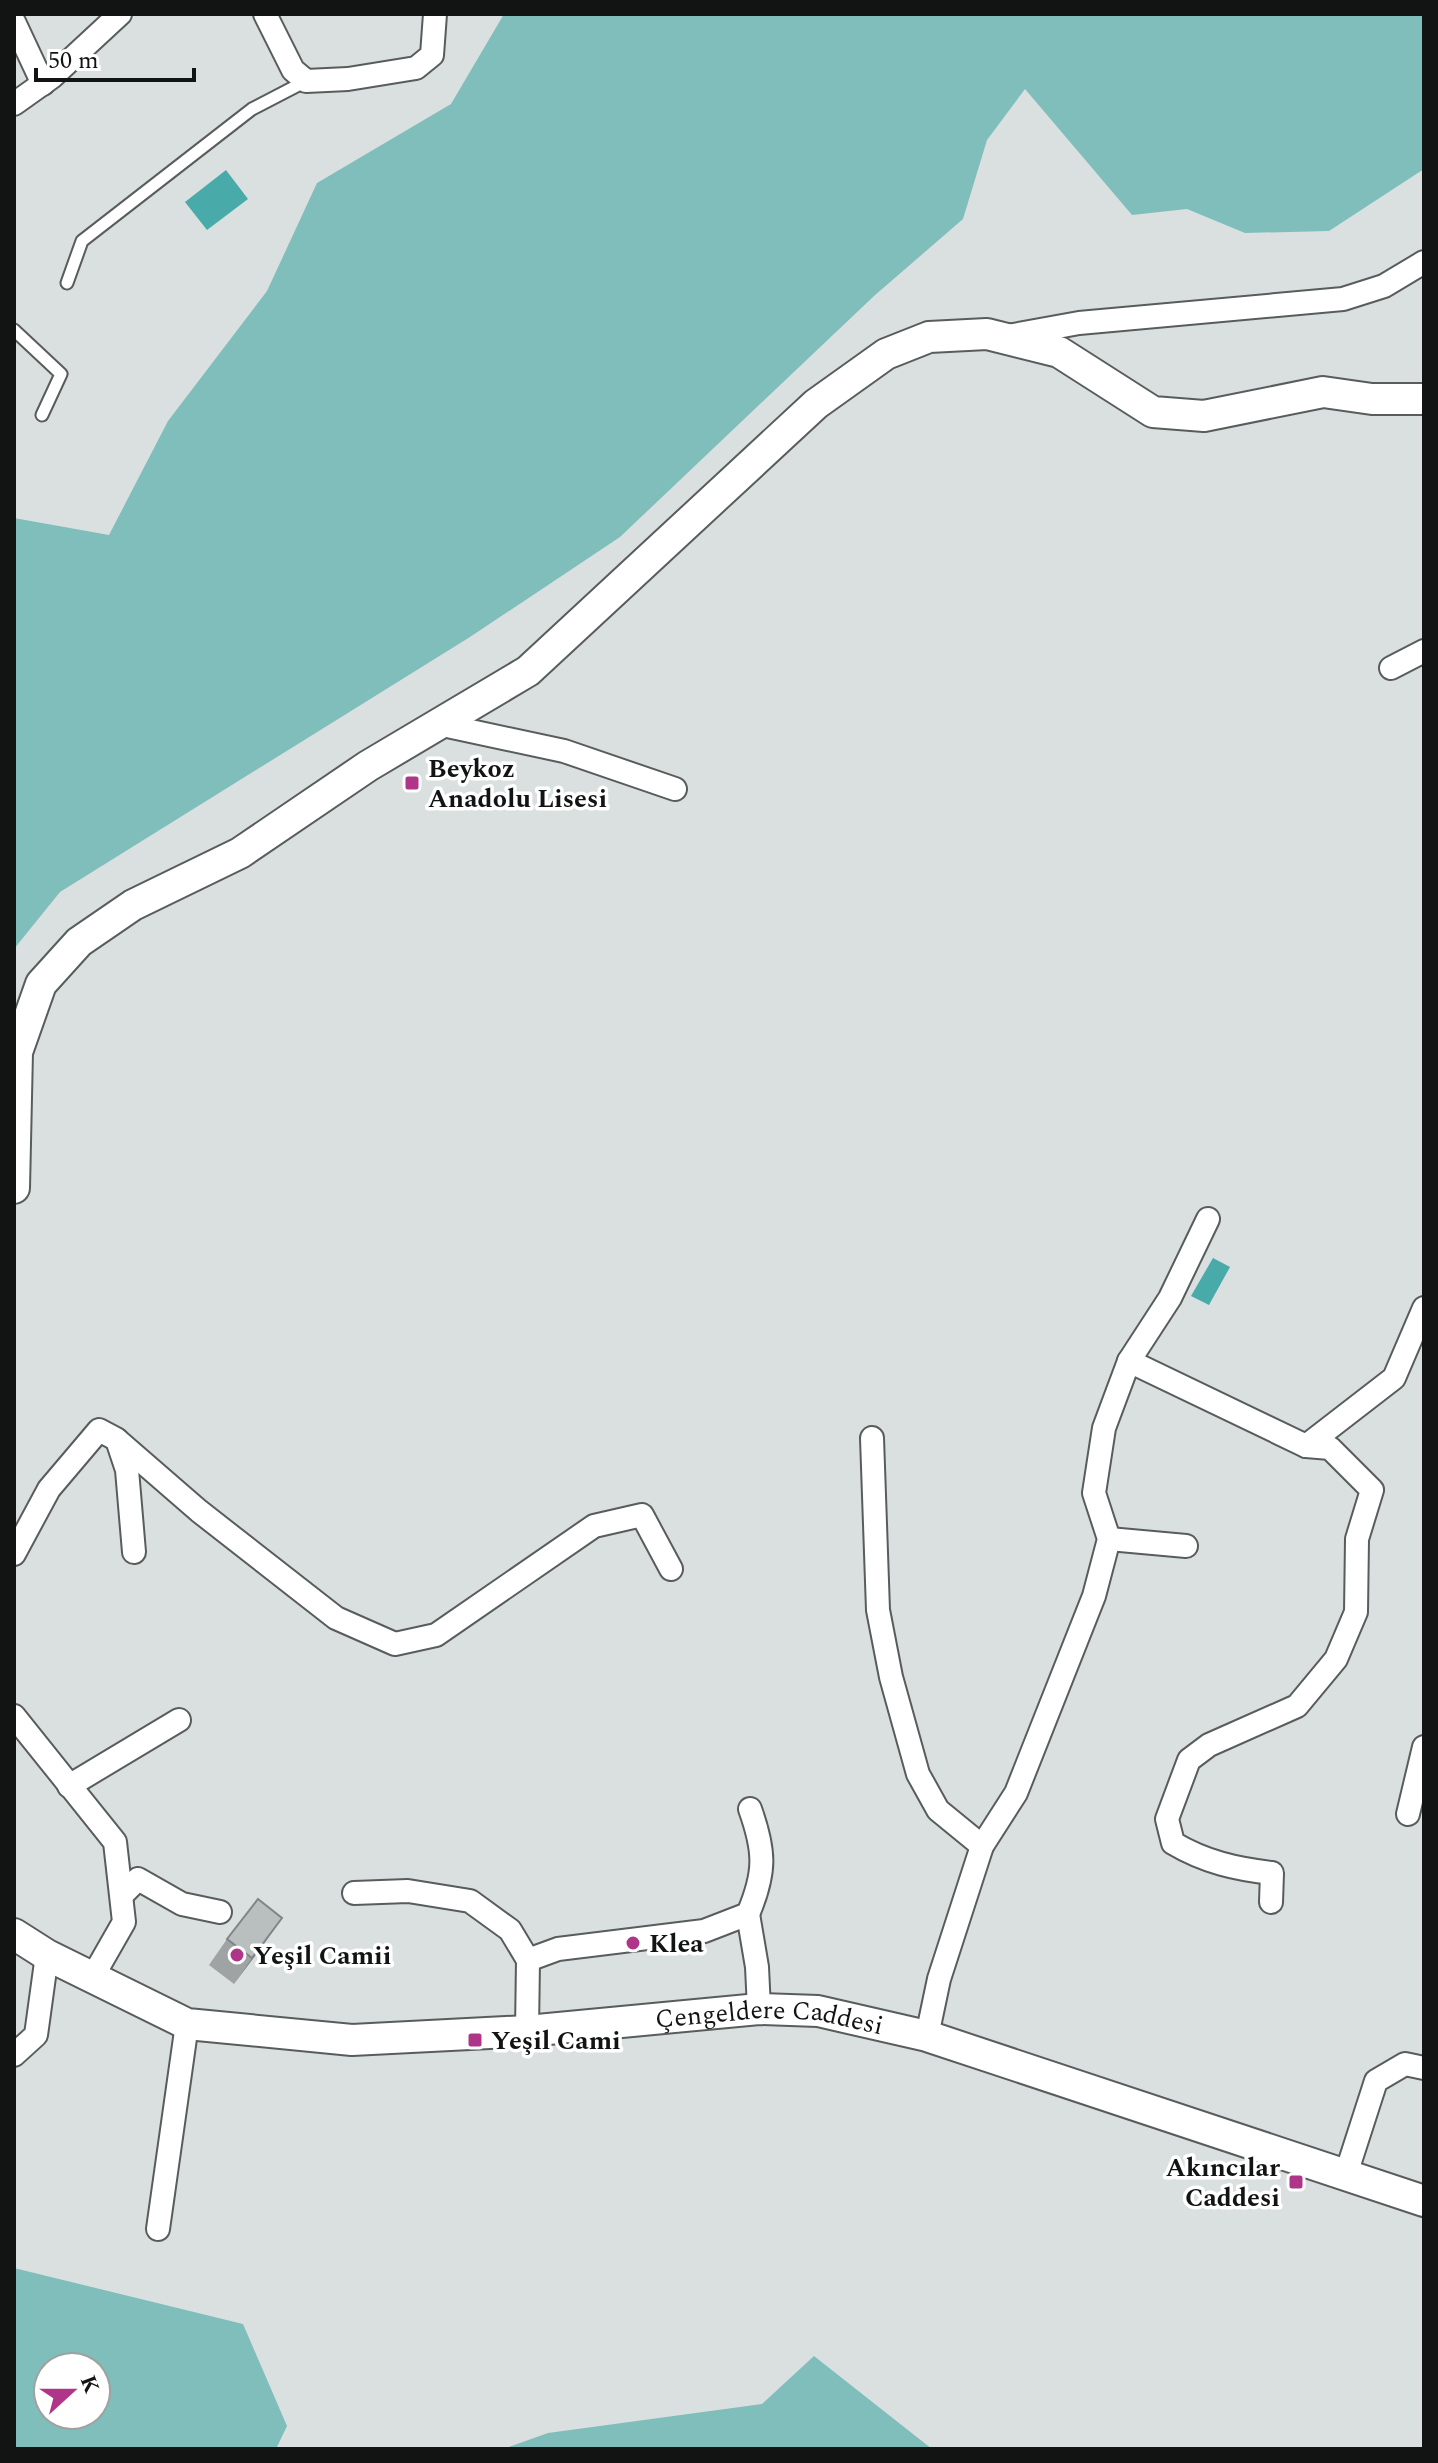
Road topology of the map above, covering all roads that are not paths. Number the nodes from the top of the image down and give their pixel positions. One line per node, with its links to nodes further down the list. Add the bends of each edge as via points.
1 (120, 14): 6 (street)
2 (265, 14): 5 (street, via 293,70)
3 (435, 14): 5 (street, via 432,55 416,68)
4 (14, 22): 6 (street)
5 (306, 81): 9 (lane, via 252,109 82,241)
6 (43, 84): 7 (street)
7 (14, 104)
8 (1424, 262): 11 (street, via 1384,286 1343,299 1094,322)
9 (67, 283)
10 (14, 330): 13 (lane, via 61,374)
11 (999, 337): 12 (street, via 1059,352 1153,412 1204,416 1323,392); 16 (street, via 929,337 886,354 816,404 528,671)
12 (1424, 399)
13 (42, 415)
14 (1424, 651): 15 (street)
15 (1391, 668)
16 (438, 724): 17 (street, via 564,751); 18 (street, via 240,853 133,905 79,942 41,984 17,1052)
17 (675, 789)
18 (14, 1188)
19 (1208, 1219): 21 (street, via 1170,1298)
20 (1424, 1308): 24 (street, via 1394,1378)
21 (1129, 1361): 24 (street); 25 (street, via 1104,1428 1094,1493)
22 (872, 1438): 36 (street, via 878,1610 891,1677 918,1774 938,1810)
23 (116, 1439): 27 (street, via 127,1470); 28 (street, via 99,1430 49,1489); 29 (street, via 336,1618 395,1644 436,1635 594,1526 642,1515)
24 (1306, 1446): 39 (street, via 1330,1448 1372,1490 1357,1539 1356,1612 1336,1659 1297,1706 1209,1745 1189,1760 1167,1819 1173,1843 1195,1857 1272,1873)
25 (1109, 1539): 26 (street); 36 (street, via 1094,1596 1016,1793)
26 (1186, 1546)
27 (134, 1552)
28 (14, 1554)
29 (671, 1569)
30 (14, 1716): 33 (street)
31 (179, 1720): 33 (street)
32 (1424, 1747): 35 (street)
33 (69, 1786): 38 (street, via 115,1842)
34 (750, 1809): 41 (street, via 763,1846 757,1893)
35 (1408, 1814)
36 (982, 1846): 49 (street, via 939,1979)
37 (354, 1893): 44 (street, via 408,1891 470,1901 510,1930)
38 (122, 1895): 40 (street, via 138,1879 182,1904); 45 (street, via 124,1922)
39 (1271, 1902)
40 (220, 1912)
41 (748, 1914): 44 (street, via 704,1931 558,1949); 46 (street)
42 (14, 1934): 43 (street, Çengeldere Caddesi)
43 (47, 1955): 45 (street, Çengeldere Caddesi); 50 (street, via 36,2035)
44 (528, 1960): 48 (street)
45 (92, 1978): 47 (street, Çengeldere Caddesi)
46 (759, 2009): 48 (street, Çengeldere Caddesi); 49 (street, Çengeldere Caddesi, via 818,2011)
47 (187, 2024): 48 (street, Çengeldere Caddesi, via 352,2040); 54 (street)
48 (527, 2031)
49 (927, 2036): 52 (street, Çengeldere Caddesi)
50 (14, 2055)
51 (1424, 2068): 52 (street, via 1405,2064 1376,2081)
52 (1346, 2174): 53 (street, Çengeldere Caddesi)
53 (1424, 2201)
54 (158, 2229)

